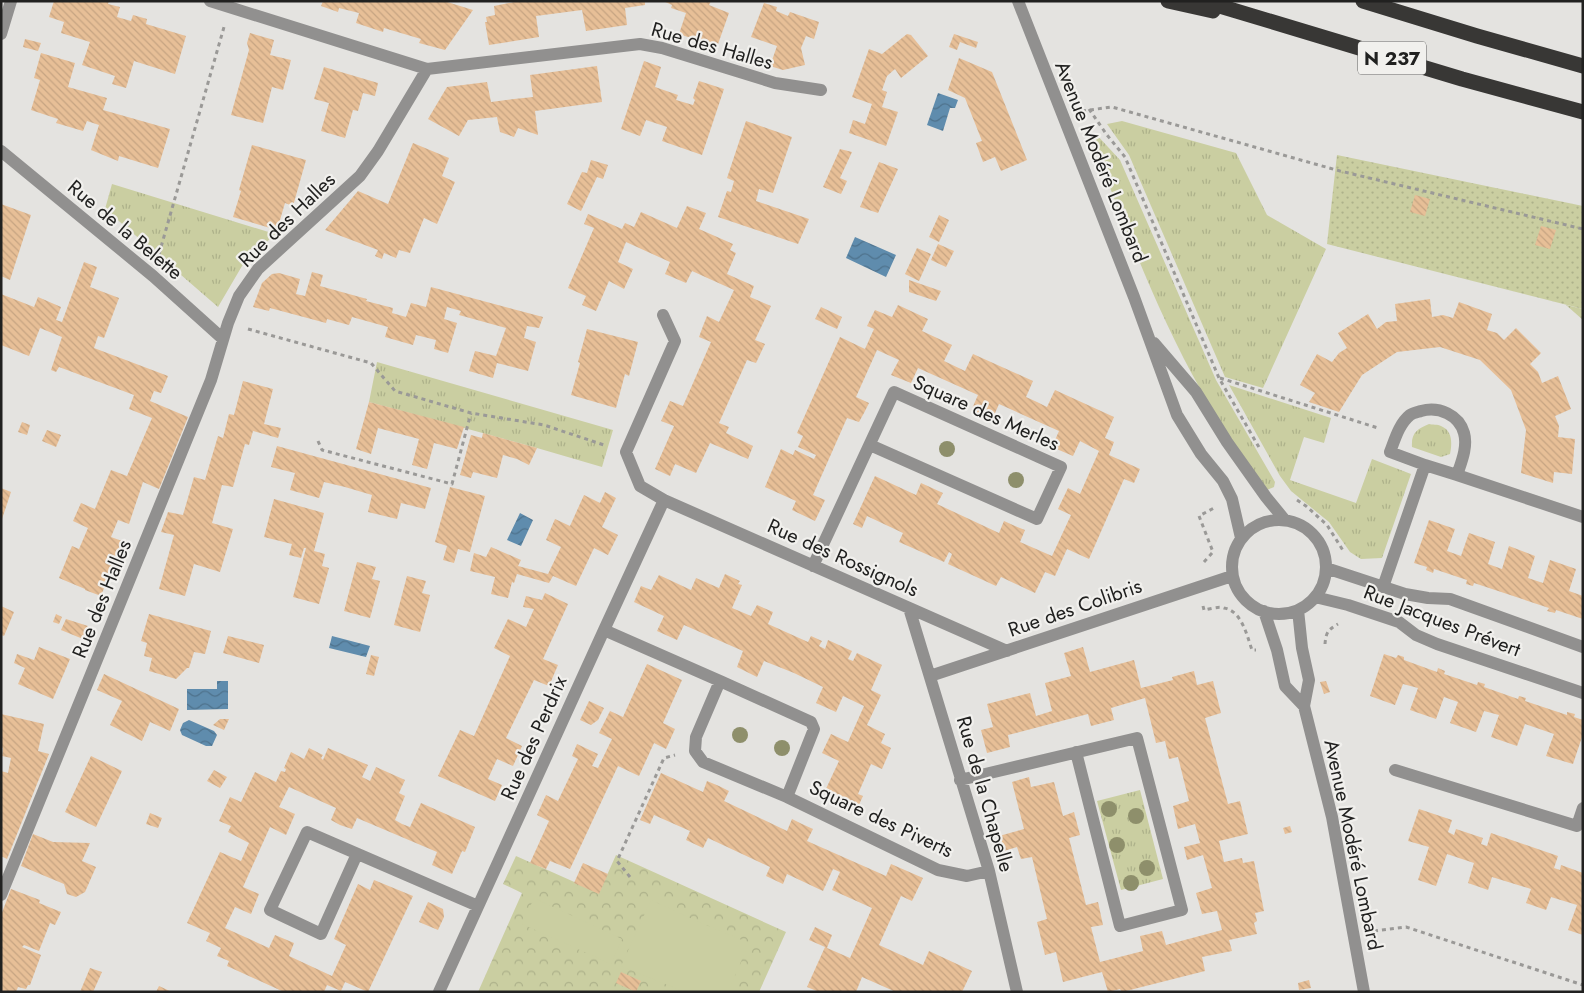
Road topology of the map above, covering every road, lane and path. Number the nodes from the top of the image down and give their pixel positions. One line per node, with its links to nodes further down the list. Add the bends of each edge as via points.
1 (11, 1): 9 (street)
2 (210, 1): 7 (street)
3 (1018, 1): 14 (street, Avenue Modéré Lombard)
4 (1168, 1): 8 (highway)
5 (1203, 1): 8 (highway, N 237)
6 (1363, 1): 10 (highway, N 237)
7 (230, 7): 11 (street); 17 (path)
8 (1286, 26): 13 (highway, N 237)
9 (1, 34)
10 (1583, 66)
11 (427, 69): 12 (street, Rue des Halles, via 640,44 775,83); 19 (street, Rue des Halles, via 360,176 258,270 239,296)
12 (821, 90)
13 (1583, 112)
14 (1064, 116): 16 (path, via 1112,106 1340,171); 20 (street, Avenue Modéré Lombard)
15 (1, 151): 17 (street, Rue de la Belette)
16 (1583, 229)
17 (153, 276): 21 (street, Rue de la Belette)
18 (663, 315): 27 (street, via 675,341)
19 (228, 323): 21 (street, Rue des Halles); 23 (path, via 371,364 395,391)
20 (1149, 337): 32 (street, Avenue Modéré Lombard, via 1196,392 1227,442); 33 (street, Avenue Modéré Lombard, via 1177,414 1232,499)
21 (223, 339): 59 (street, Rue des Halles, via 211,380)
22 (1219, 378): 24 (path)
23 (472, 413): 25 (path, via 452,484 322,450); 27 (path, via 544,425)
24 (1397, 432): 28 (street, via 1390,452); 29 (street, via 1411,414 1427,409 1444,410 1458,420 1464,434 1464,453)
25 (318, 441)
26 (870, 444): 26 (street, Square des Merles, via 894,392 1061,467 1037,520); 34 (street, Square des Merles)
27 (626, 452): 30 (street, Rue des Rossignols, via 640,486)
28 (1424, 465): 29 (street); 37 (street)
29 (1457, 475): 31 (street)
30 (664, 500): 34 (street, Rue des Rossignols); 42 (street, Rue des Perdrix)
31 (1583, 517)
32 (1284, 519): 33 (street, via 1268,520 1253,526); 35 (street, via 1310,530 1325,555)
33 (1241, 538): 36 (street, via 1233,555)
34 (813, 566): 39 (street, Rue des Rossignols)
35 (1326, 568): 37 (street, Rue Jacques Prévert); 38 (street, via 1323,584)
36 (1232, 576): 41 (street, via 1243,597); 44 (street, Rue des Colibris)
37 (1382, 587): 43 (street, Rue Jacques Prévert, via 1405,594 1450,599)
38 (1315, 597): 40 (street); 47 (street, Rue Jacques Prévert, via 1398,622 1416,636)
39 (909, 608): 44 (street, Rue des Rossignols); 45 (street, Rue de la Chapelle)
40 (1298, 610): 41 (street, via 1280,614); 48 (street, Avenue Modéré Lombard, via 1309,680)
41 (1264, 612): 48 (street, Avenue Modéré Lombard, via 1285,686)
42 (604, 630): 46 (street, Square des Piverts); 60 (street, Rue des Perdrix)
43 (1583, 647)
44 (1007, 651): 45 (street, Rue des Colibris)
45 (930, 676): 52 (street, Rue de la Chapelle)
46 (720, 681): 49 (street, via 696,737); 53 (street, Square des Piverts, via 811,722 814,729)
47 (1583, 693)
48 (1304, 706): 61 (street, Avenue Modéré Lombard, via 1332,817)
49 (695, 751): 53 (street, Square des Piverts, via 703,762); 58 (path, via 664,758 617,861)
50 (1076, 752): 50 (street, via 1137,738 1182,910 1120,926); 52 (street)
51 (1395, 770): 55 (street)
52 (960, 780): 57 (street, Rue de la Chapelle)
53 (787, 797): 57 (street, Square des Piverts, via 938,870 967,876)
54 (1583, 808): 55 (street)
55 (1580, 830)
56 (357, 854): 56 (street, via 307,832 270,910 321,934); 60 (street)
57 (989, 871): 64 (street, Rue de la Chapelle)
58 (630, 877)
59 (1, 895)
60 (478, 906): 63 (street, Rue des Perdrix)
61 (1353, 934): 62 (path, via 1406,927); 65 (street, Avenue Modéré Lombard)
62 (1583, 985)
63 (439, 992)
64 (1017, 992)
65 (1364, 992)

